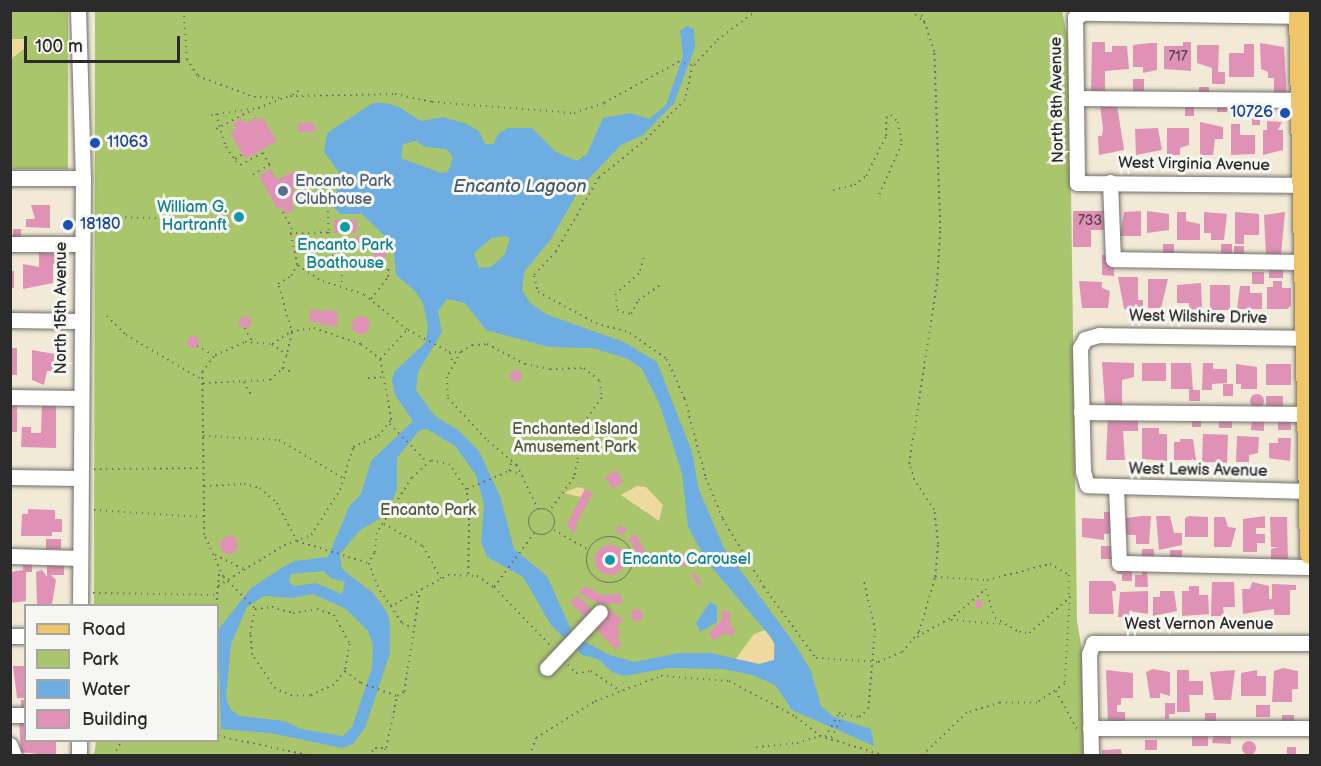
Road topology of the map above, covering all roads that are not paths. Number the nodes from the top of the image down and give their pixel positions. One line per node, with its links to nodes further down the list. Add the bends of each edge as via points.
1 (78, 10): 6 (street, North 15th Avenue)
2 (1303, 14): 3 (street, North 8th Avenue, via 1075,17); 4 (main road)
3 (1076, 98): 4 (street); 8 (street, North 8th Avenue)
4 (1306, 100): 9 (main road)
5 (10, 178): 6 (street)
6 (83, 178): 11 (street, North 15th Avenue)
7 (1110, 182): 8 (street, West Virginia Avenue); 9 (street, West Virginia Avenue); 12 (street, via 1113,259)
8 (1077, 183)
9 (1306, 185): 12 (main road)
10 (10, 244): 11 (street)
11 (80, 244): 14 (street, North 15th Avenue)
12 (1307, 262): 15 (main road)
13 (10, 320): 14 (street)
14 (81, 321): 17 (street, North 15th Avenue)
15 (1308, 338): 18 (street, West Wilshire Drive, via 1099,335 1085,339 1080,348); 19 (main road)
16 (10, 397): 17 (street)
17 (80, 398): 20 (street, North 15th Avenue)
18 (1081, 412): 19 (street); 22 (street, West Lewis Avenue, via 1087,485)
19 (1309, 414): 23 (main road)
20 (87, 473): 21 (street); 26 (street, North 15th Avenue)
21 (10, 477)
22 (1116, 488): 23 (street, West Lewis Avenue); 27 (street, via 1119,562)
23 (1309, 491): 24 (main road)
24 (1311, 554)
25 (10, 556): 26 (street)
26 (80, 558): 28 (street, North 15th Avenue)
27 (1311, 567)
28 (80, 599)
29 (600, 612): 31 (street)
30 (1311, 644): 33 (street, West Vernon Avenue, via 1098,642 1089,648)
31 (547, 669)
32 (1311, 728): 33 (street)
33 (1084, 730): 36 (street)
34 (10, 745): 35 (street)
35 (14, 756)
36 (1091, 756)

